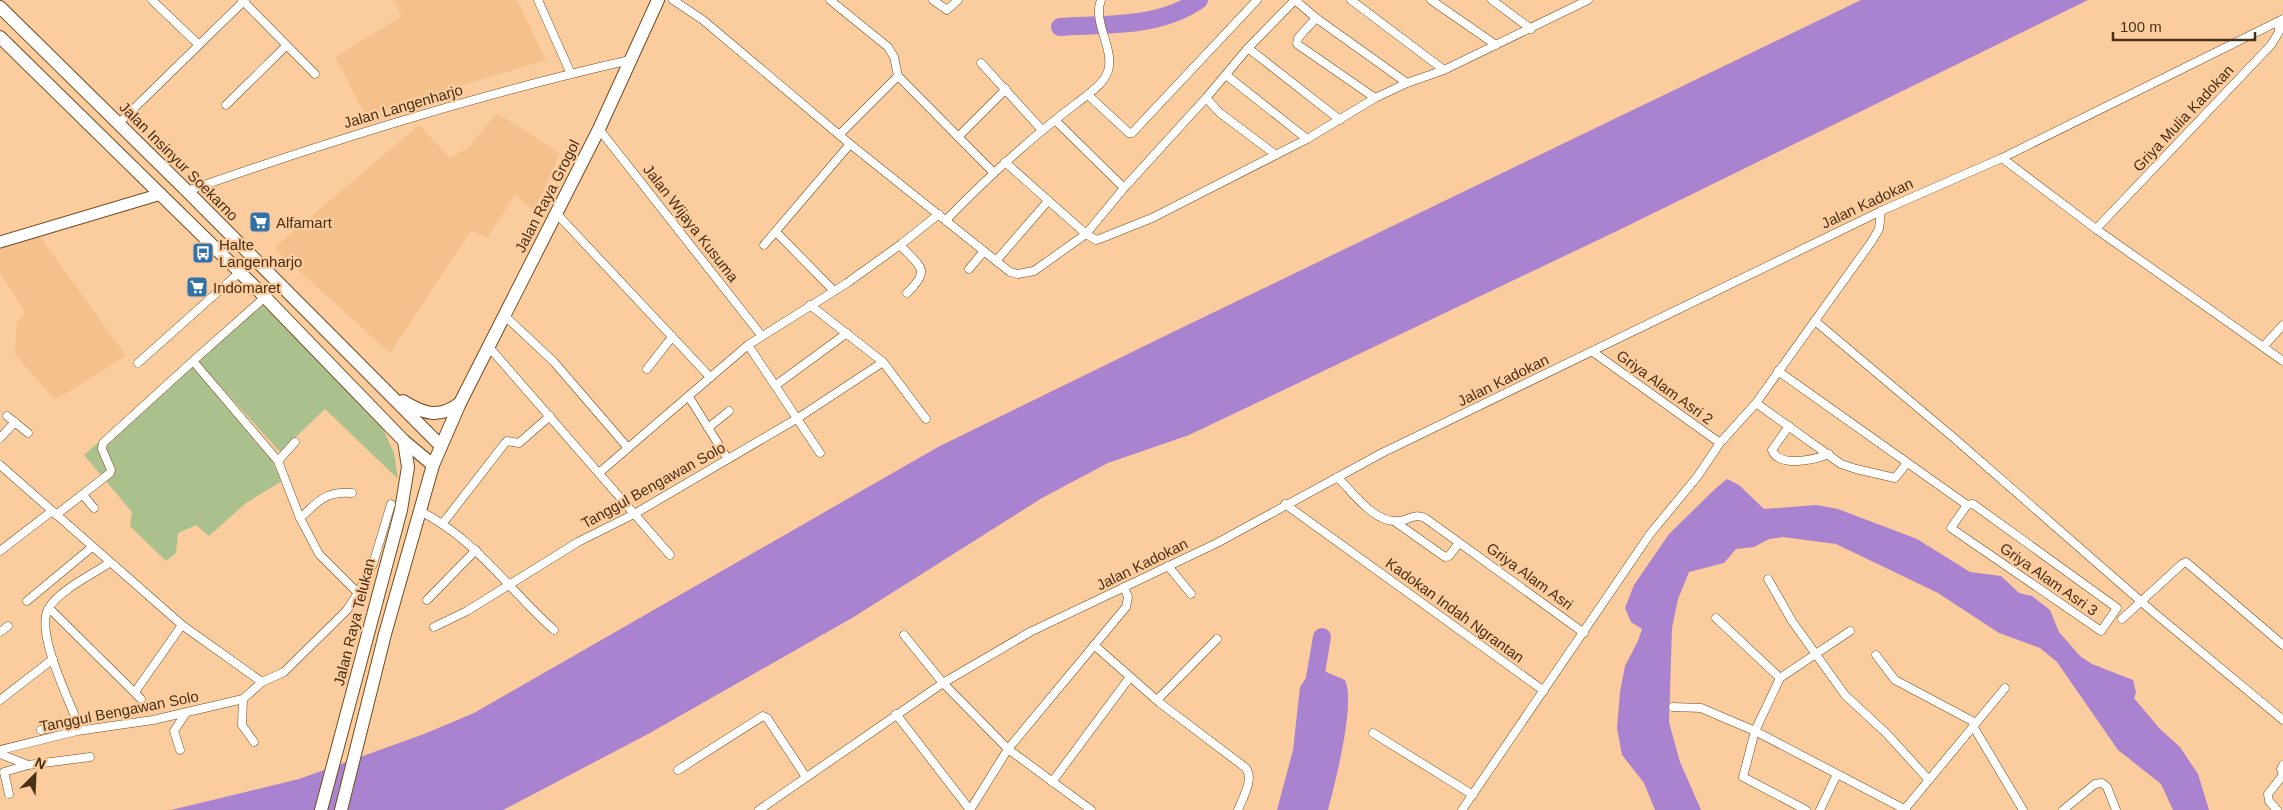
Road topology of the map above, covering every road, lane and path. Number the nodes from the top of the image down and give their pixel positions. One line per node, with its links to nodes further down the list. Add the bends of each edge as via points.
1 (152, 0): 20 (street)
2 (243, 0): 20 (street); 22 (street)
3 (538, 0): 29 (street)
4 (658, 0): 24 (main road, Jalan Raya Grogol)
5 (673, 0): 42 (street, via 703,20)
6 (830, 0): 27 (street, via 883,42 891,51)
7 (932, 0): 8 (street, via 947,10)
8 (958, 0)
9 (1101, 0): 33 (street, via 1099,11 1109,70)
10 (1258, 0): 33 (street, via 1132,133)
11 (1350, 0): 26 (street)
12 (1431, 0): 21 (street)
13 (1492, 0): 18 (street)
14 (1583, 1): 18 (street)
15 (0, 7): 39 (main road, Jalan Insinyur Soekarno)
16 (1316, 18): 23 (street, via 1295,0); 31 (street); 35 (street, via 1298,38 1297,44)
17 (2281, 20): 47 (street, Jalan Kadokan); 58 (street, Griya Mulia Kadokan, via 2279,32 2271,45)
18 (1530, 29): 21 (street)
19 (0, 37): 52 (main road)
20 (198, 44): 39 (street)
21 (1496, 45): 26 (street)
22 (286, 46): 28 (street); 36 (street)
23 (1248, 48): 30 (street); 38 (street)
24 (630, 60): 29 (street, Jalan Langenharjo); 40 (main road, Jalan Raya Grogol)
25 (982, 63): 32 (street)
26 (1444, 70): 31 (street)
27 (897, 72): 42 (street); 43 (street)
28 (315, 74)
29 (572, 74): 51 (street, Jalan Langenharjo, via 299,152)
30 (1226, 75): 34 (street); 44 (street)
31 (1407, 83): 35 (street)
32 (1006, 89): 41 (street); 43 (street)
33 (1088, 95): 37 (street)
34 (1206, 98): 46 (street, via 1220,113); 50 (street)
35 (1374, 98): 38 (street)
36 (226, 104)
37 (1055, 120): 41 (street); 50 (street)
38 (1340, 120): 44 (street)
39 (118, 124): 51 (main road, Jalan Insinyur Soekarno)
40 (599, 129): 55 (main road, Jalan Raya Grogol); 79 (street, Jalan Wijaya Kusuma)
41 (1042, 130): 48 (street)
42 (840, 134): 45 (street)
43 (958, 137): 49 (street)
44 (1307, 139): 46 (street)
45 (850, 144): 56 (street); 59 (street)
46 (1276, 155): 60 (street, via 1152,218 1096,240)
47 (2002, 158): 54 (street, Jalan Kadokan); 58 (street)
48 (1005, 162): 49 (street); 53 (street)
49 (993, 172): 57 (street)
50 (1124, 188): 60 (street)
51 (187, 191): 68 (main road, Jalan Insinyur Soekarno)
52 (160, 194): 61 (main road); 67 (main road)
53 (1048, 201): 60 (street); 65 (street)
54 (1881, 211): 76 (street, via 1879,229 1872,241); 84 (street, Jalan Kadokan)
55 (556, 213): 75 (main road, Jalan Raya Grogol); 80 (street)
56 (939, 214): 57 (street); 63 (street)
57 (946, 220): 64 (street)
58 (2096, 229): 83 (street)
59 (776, 232): 62 (street); 69 (street)
60 (1086, 234): 65 (street, via 1025,274 1010,272)
61 (0, 242)
62 (764, 245)
63 (900, 245): 69 (street); 71 (street, via 921,268 922,274 920,281)
64 (984, 251): 65 (street); 66 (street)
65 (996, 261)
66 (969, 269)
67 (240, 272): 72 (main road); 88 (street)
68 (270, 275): 70 (main road, Jalan Insinyur Soekarno); 72 (main road, via 270,282)
69 (834, 291): 73 (street)
70 (287, 292): 74 (main road, via 278,294); 93 (main road, Jalan Insinyur Soekarno)
71 (907, 293)
72 (262, 294): 74 (main road); 86 (street)
73 (810, 305): 78 (street); 79 (street)
74 (274, 306): 107 (main road)
75 (505, 316): 82 (main road, Jalan Raya Grogol); 111 (street, via 554,362)
76 (1815, 321): 90 (street); 146 (street)
77 (2283, 326): 83 (street)
78 (847, 333): 87 (street); 92 (street)
79 (761, 335): 81 (street)
80 (672, 337): 89 (street); 91 (street)
81 (748, 345): 91 (street); 92 (street)
82 (489, 347): 96 (main road, Jalan Raya Grogol); 99 (street)
83 (2263, 347): 85 (street)
84 (1593, 352): 109 (street, Griya Alam Asri 2); 120 (street, Jalan Kadokan)
85 (2283, 360)
86 (193, 361): 115 (street); 122 (street, via 103,443 110,473)
87 (883, 362): 100 (street, Tanggul Bengawan Solo); 101 (street)
88 (138, 363)
89 (647, 369)
90 (1778, 371): 95 (street); 116 (street, Griya Alam Asri 3)
91 (710, 377): 94 (street)
92 (776, 386): 100 (street)
93 (390, 393): 96 (main road, via 410,405 436,414); 110 (main road, Jalan Insinyur Soekarno)
94 (689, 397): 104 (street); 111 (street)
95 (1756, 403): 103 (street); 109 (street)
96 (460, 404): 110 (main road, Jalan Raya Grogol)
97 (729, 411): 104 (street)
98 (7, 416): 102 (street)
99 (550, 416): 119 (street); 132 (street, via 520,443 505,443)
100 (798, 418): 112 (street); 114 (street, Tanggul Bengawan Solo)
101 (926, 419)
102 (15, 422): 105 (street); 106 (street)
103 (1789, 426): 113 (street); 113 (street, via 1772,450 1779,459 1788,461)
104 (708, 428): 114 (street)
105 (28, 433)
106 (0, 438)
107 (404, 440): 118 (main road); 200 (main road, Jalan Raya Telukan, via 408,467 401,510)
108 (295, 442): 115 (street)
109 (1720, 443): 157 (street, via 1650,534)
110 (441, 446): 118 (main road, Jalan Raya Grogol)
111 (628, 448): 119 (street)
112 (820, 453)
113 (1828, 454): 116 (street, via 1848,467 1892,478 1897,477)
114 (727, 458): 129 (street, Tanggul Bengawan Solo)
115 (278, 461): 130 (street)
116 (1907, 463): 125 (street, Griya Alam Asri 3)
117 (0, 465): 128 (street)
118 (432, 465): 127 (main road)
119 (600, 472): 129 (street)
120 (1337, 477): 124 (street, Jalan Kadokan); 131 (street, via 1378,515)
121 (352, 494): 130 (street, via 337,492 327,495)
122 (83, 495): 126 (street); 128 (street)
123 (391, 504): 143 (street, via 373,564)
124 (1285, 504): 139 (street, Jalan Kadokan); 170 (street, Kadokan Indah Ngrantan)
125 (1967, 505): 125 (street, Griya Alam Asri 3, via 1973,504 2117,608 2100,631 1951,528)
126 (94, 508)
127 (420, 511): 132 (street); 201 (main road)
128 (54, 513): 134 (street); 136 (street)
129 (636, 513): 137 (street); 141 (street, Tanggul Bengawan Solo, via 578,542)
130 (300, 518): 143 (street, via 319,554)
131 (1394, 521): 133 (street, Griya Alam Asri, via 1419,516); 133 (street, via 1445,557)
132 (443, 523): 135 (street)
133 (1459, 542): 157 (street, Griya Alam Asri)
134 (92, 548): 138 (street); 147 (street)
135 (476, 550): 141 (street); 145 (street)
136 (0, 551)
137 (670, 555)
138 (109, 563): 148 (street, via 71,587); 152 (street)
139 (1168, 566): 142 (street, Jalan Kadokan); 144 (street)
140 (1768, 579): 163 (street)
141 (510, 585): 153 (street, Tanggul Bengawan Solo); 154 (street)
142 (1124, 587): 161 (street, via 1128,597 1126,607); 168 (street, Jalan Kadokan, via 1030,632)
143 (358, 593): 167 (street, via 347,610 284,672)
144 (1191, 594)
145 (427, 600)
146 (2140, 600): 150 (street); 160 (street, via 2186,562); 179 (street)
147 (27, 601)
148 (49, 608): 164 (street, via 44,627); 171 (street)
149 (1716, 618): 166 (street)
150 (2122, 619)
151 (8, 626): 156 (street)
152 (182, 626): 167 (street); 171 (street)
153 (434, 627)
154 (554, 630)
155 (1850, 631): 163 (street)
156 (0, 632)
157 (1584, 633): 170 (street)
158 (904, 635): 168 (street)
159 (1217, 639): 175 (street)
160 (2283, 644)
161 (1094, 645): 165 (street); 185 (street)
162 (1876, 654): 180 (street, via 1896,680)
163 (1816, 655): 166 (street); 196 (street, via 1845,695)
164 (53, 659): 174 (street); 181 (street, via 75,722)
165 (1130, 677): 175 (street); 197 (street)
166 (1780, 678): 182 (street)
167 (262, 682): 173 (street)
168 (943, 683): 178 (street, Jalan Kadokan); 185 (street)
169 (2005, 688): 180 (street)
170 (1544, 691): 199 (street)
171 (135, 692): 172 (street)
172 (142, 699)
173 (243, 699): 177 (street, Tanggul Bengawan Solo); 184 (street, via 242,725)
174 (0, 700)
175 (1157, 700): 205 (street, via 1246,768 1249,780)
176 (1673, 707): 182 (street, via 1701,708)
177 (186, 713): 186 (street, Tanggul Bengawan Solo, via 77,731); 187 (street, via 174,731)
178 (896, 714): 195 (street, Jalan Kadokan); 203 (street)
179 (2283, 720)
180 (1975, 724): 196 (street); 210 (street)
181 (41, 730)
182 (1755, 731): 194 (street); 207 (street, via 1743,777)
183 (1373, 733): 199 (street)
184 (254, 742)
185 (1008, 749): 197 (street); 203 (street)
186 (0, 750)
187 (180, 750)
188 (0, 754): 191 (street)
189 (90, 757): 191 (street)
190 (2283, 765): 213 (street, via 2283,775 2267,798)
191 (28, 766): 193 (street)
192 (678, 770): 195 (street, via 763,716)
193 (2, 772): 198 (street)
194 (1837, 774): 208 (street); 209 (street)
195 (806, 777): 202 (street, Jalan Kadokan)
196 (1928, 779): 209 (street)
197 (1052, 782): 204 (street)
198 (9, 794)
199 (1473, 796): 206 (street)
200 (321, 810)
201 (341, 810)
202 (759, 810)
203 (970, 810)
204 (1091, 810)
205 (1238, 810)
206 (1462, 810)
207 (1806, 810)
208 (1820, 810)
209 (1905, 810)
210 (2023, 810)
211 (2063, 810): 212 (street, via 2095,784 2102,783 2107,787)
212 (2116, 810)
213 (2277, 810)

